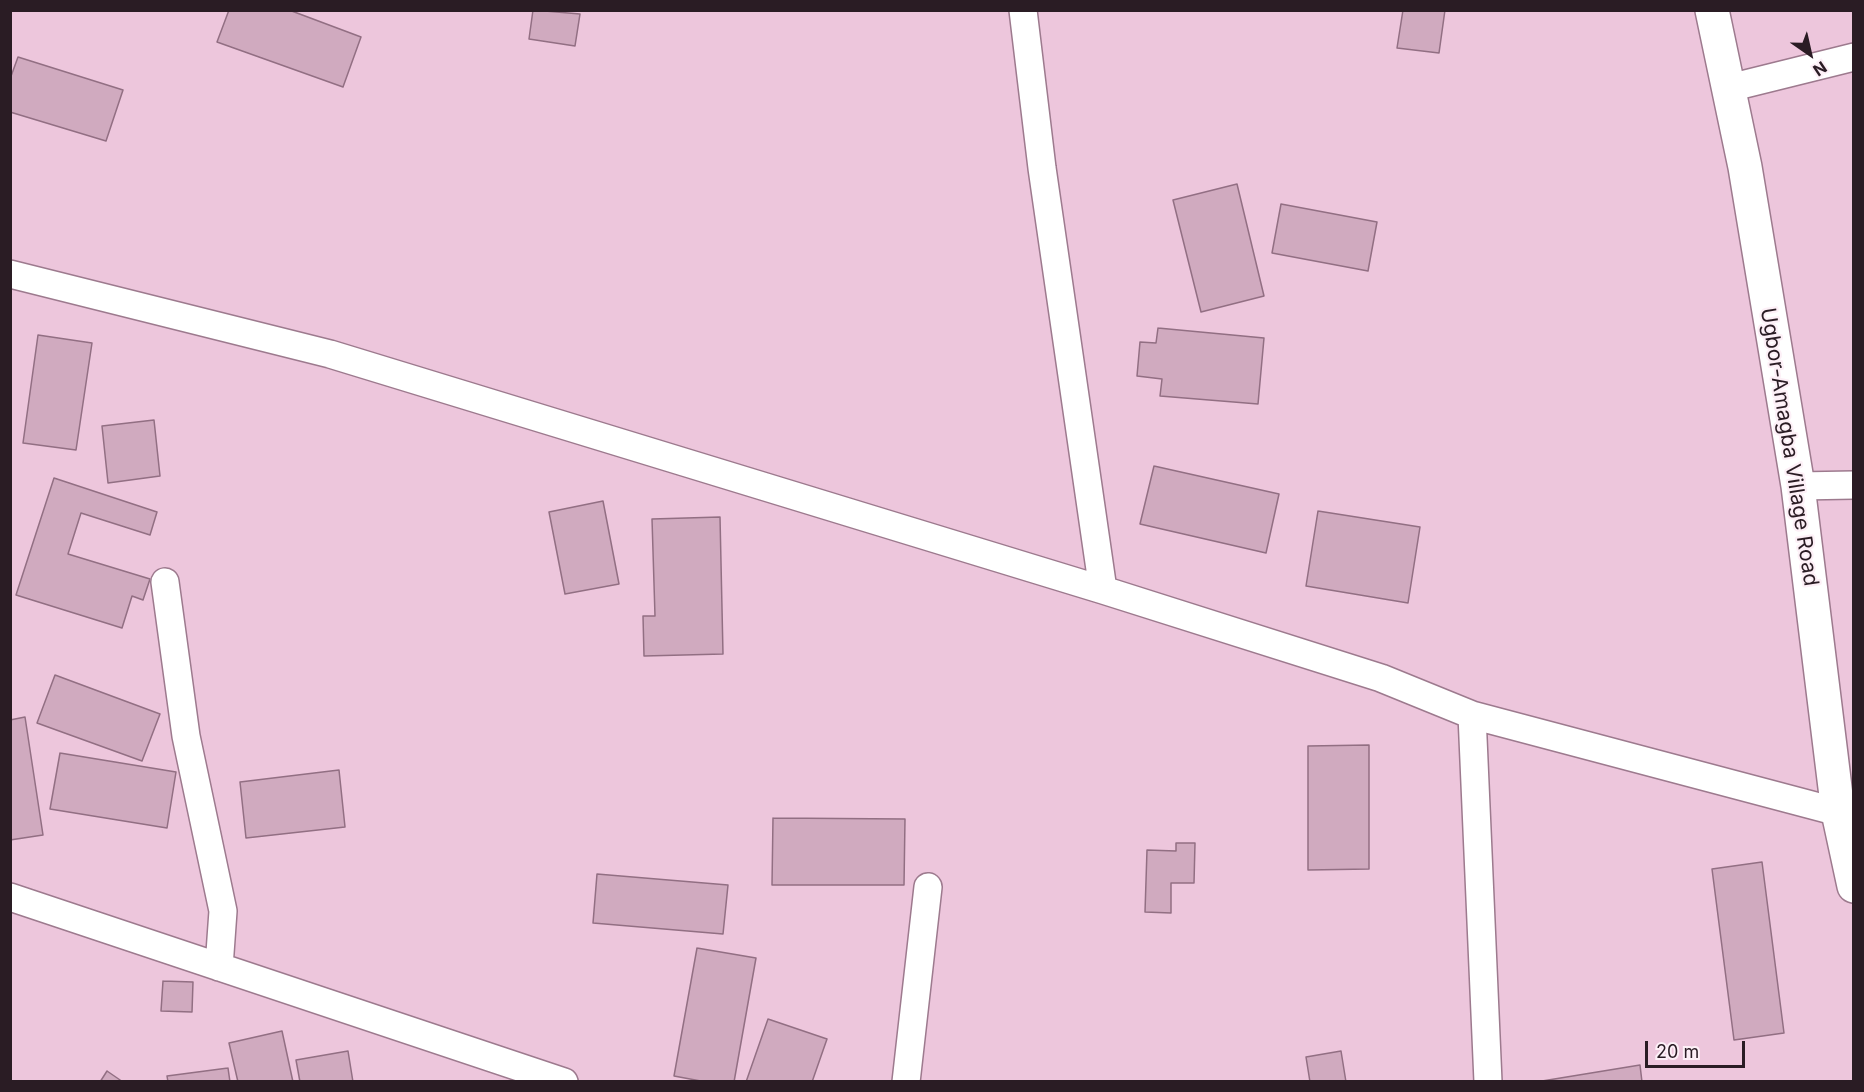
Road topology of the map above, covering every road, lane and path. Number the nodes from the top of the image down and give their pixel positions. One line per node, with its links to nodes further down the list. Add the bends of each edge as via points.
1 (1023, 10): 9 (street)
2 (1708, 12): 4 (street, Ugbor-Amagba Village Road)
3 (1854, 57): 4 (street)
4 (1729, 88): 7 (street, Ugbor-Amagba Village Road)
5 (10, 274): 9 (street, via 330,354)
6 (1854, 485): 7 (street)
7 (1798, 486): 11 (street, Ugbor-Amagba Village Road)
8 (165, 582): 15 (street, via 186,736 223,911)
9 (1103, 590): 10 (street, via 1381,678)
10 (1472, 715): 11 (street); 18 (street)
11 (1838, 812): 12 (street, Ugbor-Amagba Village Road)
12 (1852, 870)
13 (928, 887): 17 (street)
14 (10, 897): 15 (street)
15 (219, 966): 16 (street)
16 (564, 1082)
17 (906, 1082)
18 (1488, 1082)

